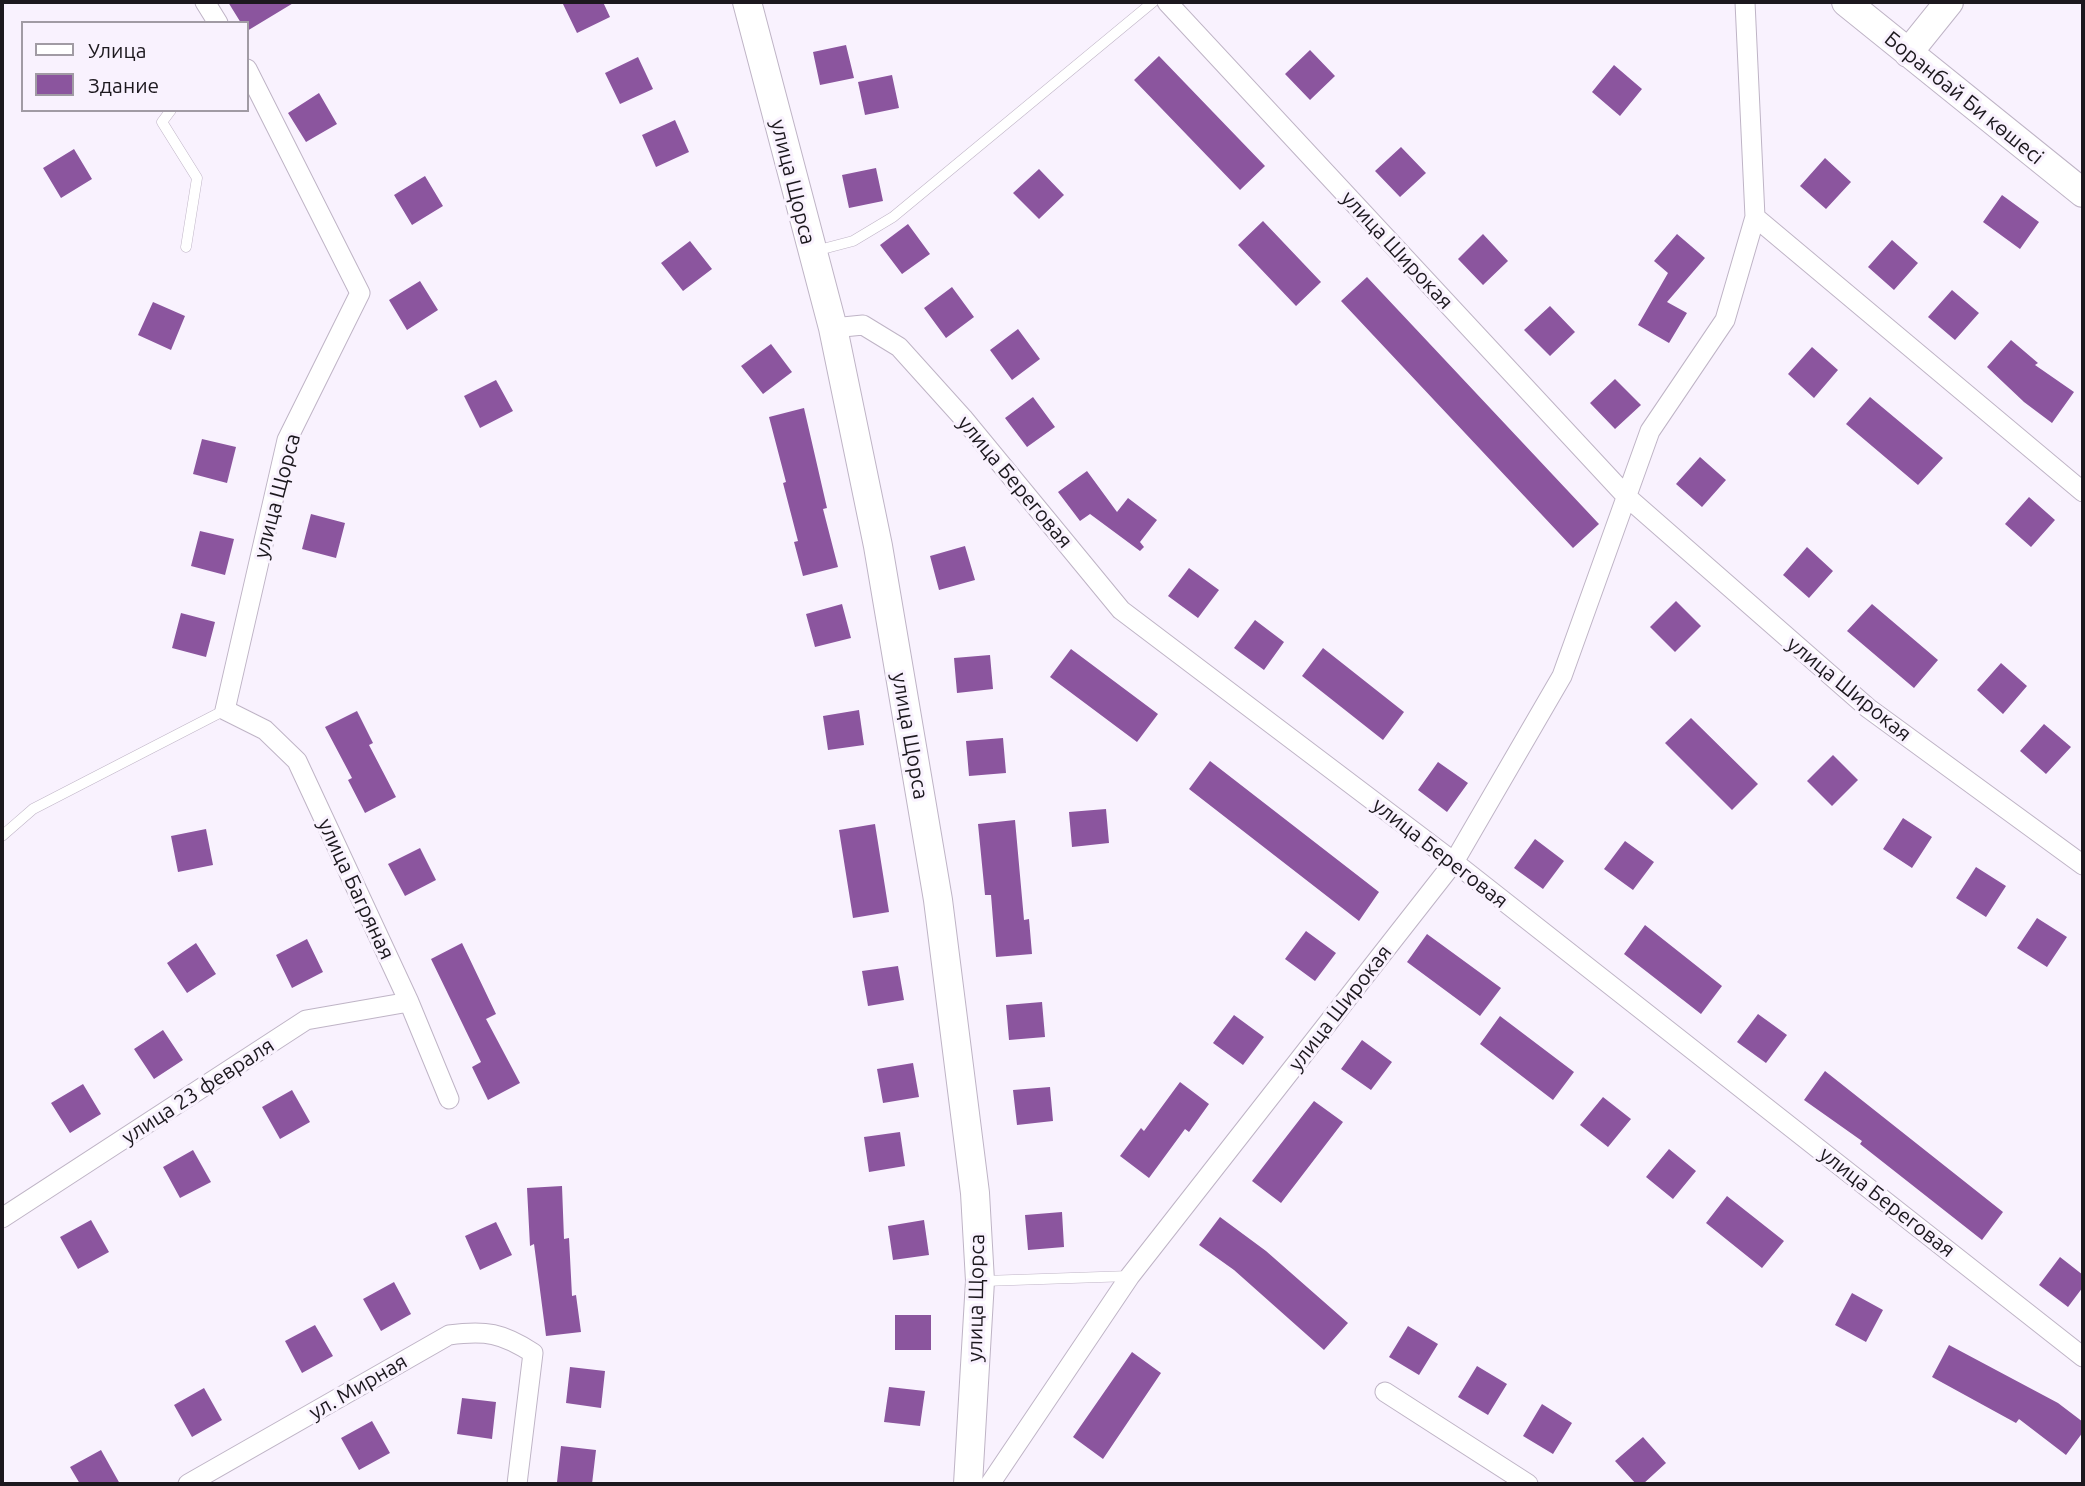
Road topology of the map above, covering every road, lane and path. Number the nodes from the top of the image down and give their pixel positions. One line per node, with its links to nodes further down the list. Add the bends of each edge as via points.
1 (205, 2): 8 (street)
2 (747, 2): 15 (street, улица Щорса)
3 (1153, 2): 15 (lane, via 894,217 853,241)
4 (1167, 2): 18 (street, улица Широкая)
5 (1745, 2): 13 (street, улица Широкая)
6 (1846, 2): 9 (street, Боранбай Би көшесі)
7 (1949, 2): 9 (street)
8 (217, 21)
9 (1908, 53): 12 (street, Боранбай Би көшесі)
10 (248, 71): 19 (street, улица Щорса, via 360,293 288,440)
11 (170, 112): 14 (lane, via 162,122 197,178)
12 (2083, 193)
13 (1755, 217): 17 (street); 18 (street, улица Широкая, via 1725,320 1650,431)
14 (186, 247)
15 (811, 252): 16 (street, улица Щорса)
16 (833, 328): 21 (street, улица Береговая, via 863,326 899,347 1121,610); 27 (street, улица Щорса, via 878,546 938,900 975,1193)
17 (2083, 492)
18 (1627, 497): 21 (street, улица Широкая, via 1562,676); 22 (street, улица Широкая, via 1868,708)
19 (225, 710): 20 (lane, via 33,809); 23 (street, улица Багряная, via 265,730 297,761)
20 (2, 836)
21 (1454, 862): 26 (street, улица Широкая); 28 (street, улица Береговая)
22 (2083, 864)
23 (408, 1002): 24 (street, улица Багряная); 25 (street, улица 23 февраля, via 306,1020)
24 (449, 1099)
25 (2, 1218)
26 (1130, 1276): 27 (lane); 33 (street, улица Широкая)
27 (980, 1281): 32 (street, улица Щорса)
28 (2083, 1357)
29 (1385, 1392): 34 (street)
30 (188, 1484): 31 (street, ул. Мирная, via 449,1335 475,1332 506,1336 533,1353)
31 (517, 1484)
32 (968, 1484)
33 (990, 1484)
34 (1528, 1484)

